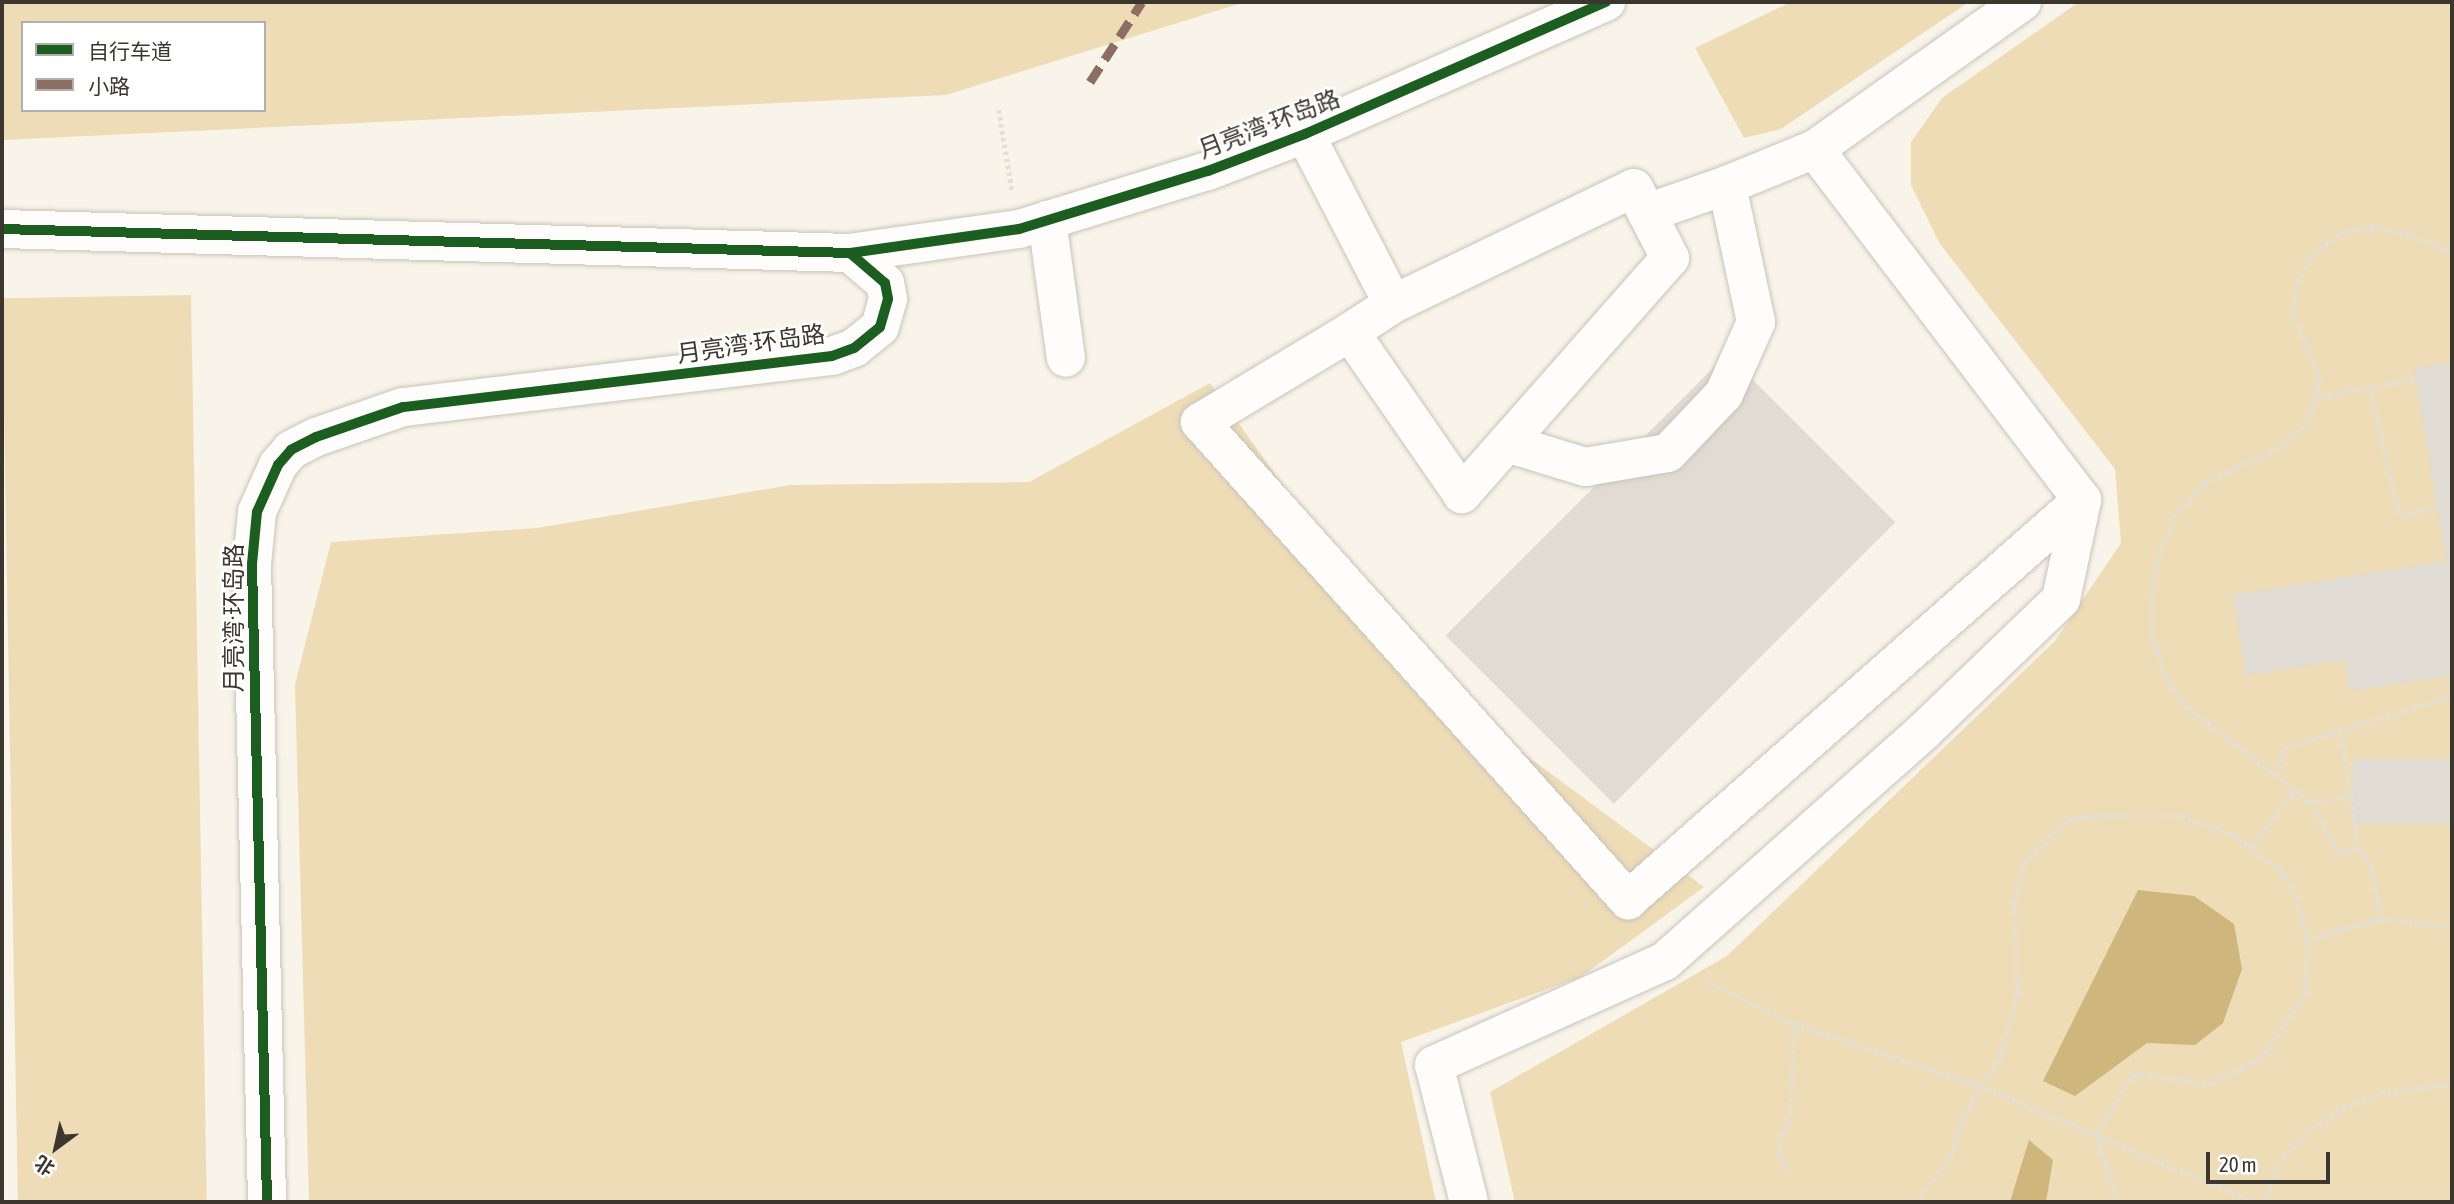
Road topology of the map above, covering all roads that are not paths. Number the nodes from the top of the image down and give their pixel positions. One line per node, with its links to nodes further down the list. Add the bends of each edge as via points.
1 (1606, 2): 3 (street, 月亮湾·环岛路)
2 (2022, 2): 4 (street)
3 (1306, 134): 7 (street, 月亮湾·环岛路, via 1208,171); 10 (street)
4 (1815, 149): 5 (street); 14 (street)
5 (1727, 184): 6 (street); 13 (street, via 1756,322 1724,394 1668,453 1585,467)
6 (1647, 213): 10 (street, via 1634,188); 13 (street, via 1670,258)
7 (1033, 225): 9 (street, 月亮湾·环岛路); 12 (street)
8 (2, 229): 9 (street, 月亮湾·环岛路)
9 (850, 253): 15 (street, 月亮湾·环岛路, via 885,283 888,299 880,327 854,348 812,360 403,407 316,437 291,450 278,465 257,512 252,564)
10 (1393, 304): 11 (street)
11 (1350, 332): 13 (street, via 1462,494); 14 (street, via 1200,422 1628,900)
12 (1066, 358)
13 (1507, 443)
14 (2082, 500): 16 (street, via 2061,598 1924,731 1665,961 1434,1065)
15 (267, 1202)
16 (1469, 1202)

